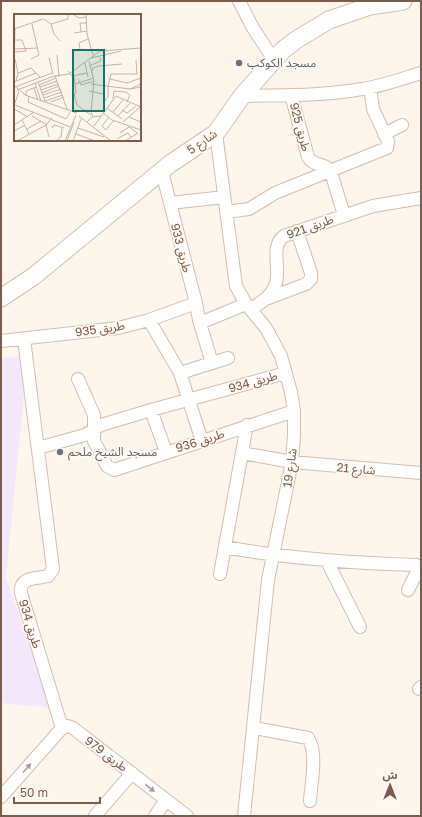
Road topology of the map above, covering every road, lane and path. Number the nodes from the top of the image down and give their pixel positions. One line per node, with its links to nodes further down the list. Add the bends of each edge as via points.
1 (239, 1): 3 (street)
2 (403, 1): 3 (street, شارع 5, via 370,6 329,20 296,40)
3 (274, 60): 7 (street, شارع 5)
4 (421, 73): 5 (street)
5 (370, 88): 6 (street, via 329,94); 10 (street, via 373,109)
6 (292, 95): 7 (street); 12 (street, طريق 925, via 308,156 312,162 326,166)
7 (242, 96): 9 (street, شارع 5)
8 (402, 125): 10 (street)
9 (216, 133): 11 (street, شارع 5); 13 (street, شارع 19)
10 (384, 134): 12 (street, via 389,143 385,150)
11 (162, 172): 15 (street, طريق 933); 19 (street, شارع 5, via 51,263)
12 (331, 172): 16 (street, via 275,192 249,209); 17 (street)
13 (224, 197): 15 (street); 16 (street, شارع 19)
14 (421, 198): 17 (street, طريق 921, via 387,203)
15 (170, 203): 21 (street, طريق 933)
16 (226, 212): 22 (street, شارع 19, via 233,276)
17 (344, 215): 18 (street, طريق 921)
18 (297, 231): 20 (street, طريق 921, via 284,236 278,243 277,279 273,291); 20 (street, via 311,279 306,284)
19 (1, 298)
20 (264, 300): 22 (street, طريق 921)
21 (196, 303): 23 (street, طريق 935); 24 (street, طريق 933)
22 (248, 307): 24 (street); 30 (street, شارع 19, via 274,340)
23 (149, 320): 25 (street, طريق 935, via 107,329); 29 (street)
24 (200, 323): 28 (street, طريق 933)
25 (24, 339): 26 (street, طريق 935); 38 (street, طريق 934)
26 (1, 342)
27 (228, 358): 28 (street)
28 (212, 363): 29 (street)
29 (180, 373): 32 (street)
30 (286, 373): 32 (street, طريق 934); 34 (street, شارع 19)
31 (78, 378): 36 (street, طريق 936, via 94,415)
32 (189, 400): 33 (street, طريق 934); 37 (street)
33 (151, 410): 36 (street, طريق 934, via 101,425); 39 (street)
34 (294, 411): 35 (street, طريق 936); 41 (street, شارع 19)
35 (247, 425): 37 (street, طريق 936); 40 (street)
36 (93, 431): 38 (street, طريق 934); 39 (street, طريق 936, via 94,441 107,466 114,470)
37 (202, 440): 39 (street, طريق 936)
38 (38, 448): 49 (street, طريق 934, via 53,569 48,576 27,579 20,589)
39 (166, 452)
40 (242, 453): 41 (street, شارع 21); 43 (street)
41 (292, 462): 42 (street, شارع 21); 44 (street, شارع 19)
42 (421, 473)
43 (225, 547): 44 (street); 46 (street)
44 (272, 556): 45 (street); 50 (street, شارع 19)
45 (327, 561): 47 (street, via 416,565 418,570); 48 (street)
46 (220, 574)
47 (408, 590)
48 (360, 627)
49 (62, 728): 51 (street, طريق 979, via 73,728); 52 (street, one-way to 49)
50 (254, 728): 54 (street, via 308,738 312,744 313,754); 58 (street, شارع 19)
51 (132, 773): 53 (street, طريق 979, one-way to 53); 55 (street)
52 (1, 797)
53 (166, 800): 56 (street); 57 (street, طريق 979)
54 (310, 801)
55 (95, 816)
56 (155, 816)
57 (187, 816)
58 (244, 816)

